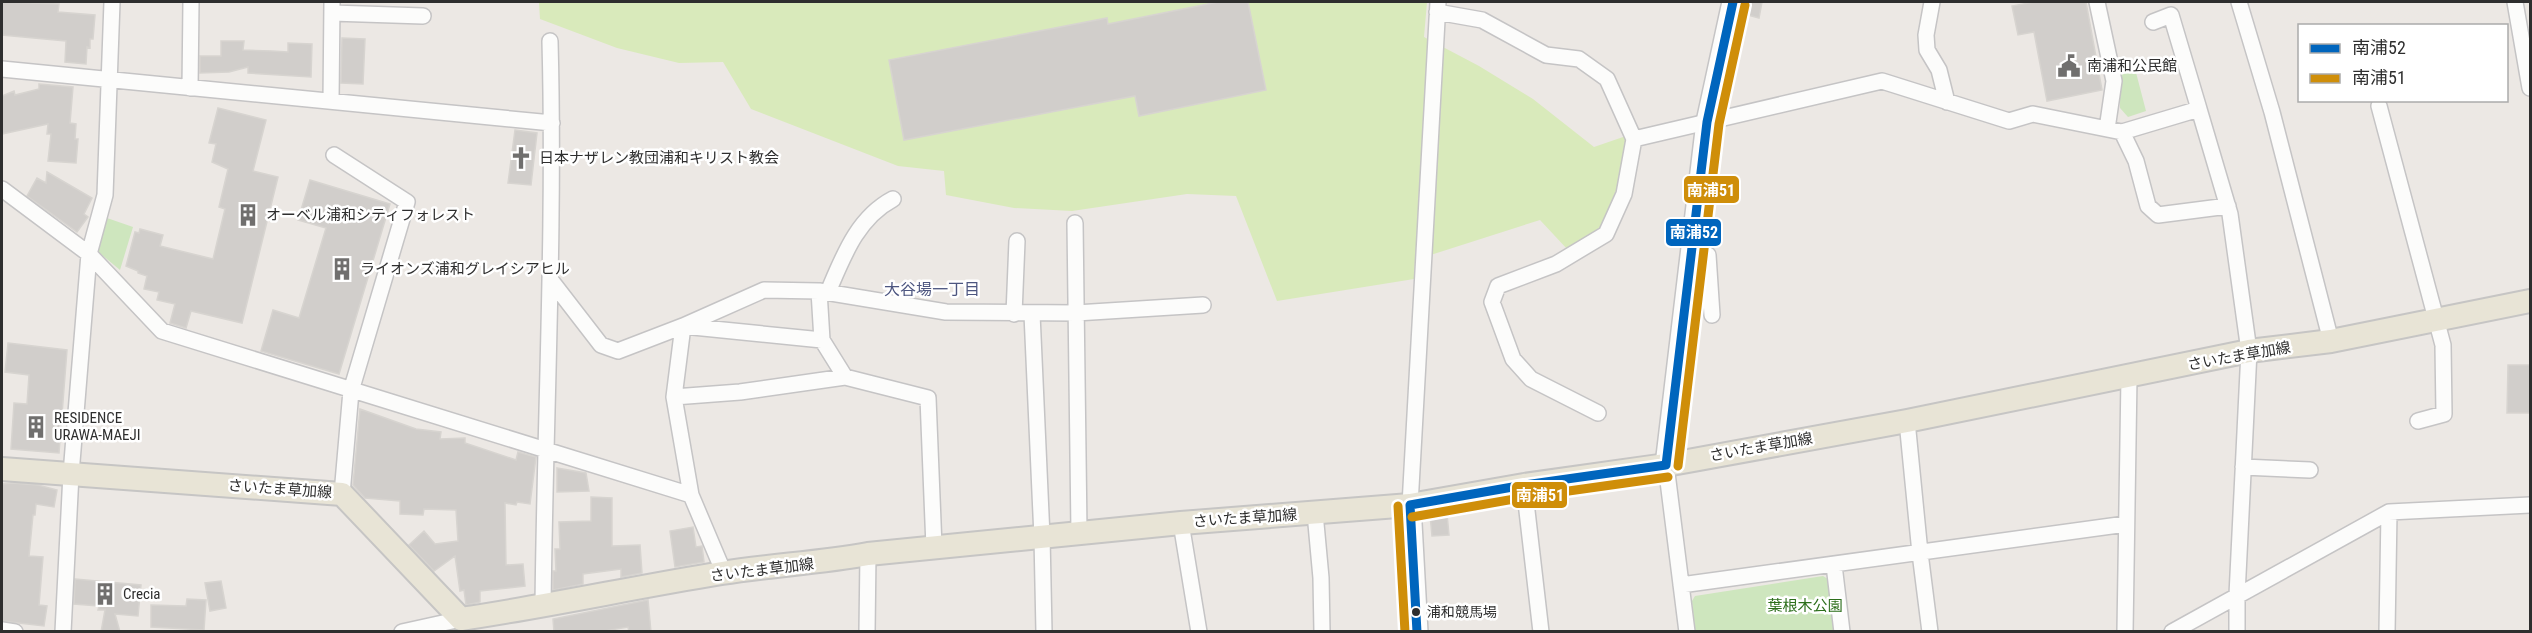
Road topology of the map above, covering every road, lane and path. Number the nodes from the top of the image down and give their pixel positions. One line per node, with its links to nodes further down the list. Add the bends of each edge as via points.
1 (112, 2): 14 (street)
2 (191, 2): 16 (street)
3 (1732, 2): 21 (street)
4 (1932, 2): 18 (street, via 1927,50 1939,70)
5 (2097, 2): 23 (street, via 2114,81)
6 (2239, 2): 44 (street)
7 (2521, 5): 15 (street)
8 (332, 7): 10 (street); 17 (street)
9 (1438, 7): 24 (street, via 1482,20 1546,54 1579,59 1607,79); 62 (street)
10 (423, 16)
11 (2153, 22): 20 (street, via 2171,15)
12 (550, 41): 22 (street)
13 (2, 69): 14 (street)
14 (108, 80): 16 (street); 31 (street, via 105,195)
15 (2530, 87)
16 (190, 88): 17 (street)
17 (331, 101): 22 (street)
18 (1947, 102): 21 (street, via 1882,81); 23 (street, via 2009,121 2033,114)
19 (2379, 106): 41 (street)
20 (2199, 109): 23 (street); 28 (street)
21 (1707, 122): 24 (street); 32 (street)
22 (552, 123): 33 (street)
23 (2114, 130): 28 (street, via 2136,161 2148,206 2158,215)
24 (1634, 139): 50 (street, via 1624,194 1606,234 1556,264 1498,286 1492,302 1513,359 1531,379)
25 (334, 155): 48 (street, via 406,202)
26 (2, 189): 31 (street)
27 (892, 199): 34 (street, via 862,225)
28 (2228, 206): 45 (street)
29 (1075, 223): 37 (street)
30 (1017, 241): 38 (street)
31 (89, 254): 48 (street, via 162,331); 58 (street)
32 (1691, 255): 40 (street, via 1708,255); 54 (street)
33 (550, 279): 42 (street, via 601,345 618,351); 53 (street)
34 (824, 291): 38 (street, via 946,312); 42 (street, via 764,290); 43 (street)
35 (2530, 301): 41 (main road, さいたま草加線)
36 (1203, 305): 37 (street)
37 (1076, 313): 39 (street); 68 (street)
38 (1014, 314): 39 (street)
39 (1032, 314): 69 (street)
40 (1712, 315)
41 (2435, 320): 44 (main road, さいたま草加線); 52 (street, via 2443,345 2444,414)
42 (683, 326): 43 (street); 49 (street)
43 (822, 340): 46 (street)
44 (2331, 340): 45 (main road, さいたま草加線)
45 (2249, 351): 47 (main road, さいたま草加線); 55 (street)
46 (845, 377): 49 (street); 70 (street, via 928,398)
47 (2129, 377): 51 (main road, さいたま草加線); 67 (street)
48 (351, 391): 53 (street); 60 (street)
49 (674, 397): 61 (street)
50 (1598, 413)
51 (1907, 421): 54 (main road, さいたま草加線); 72 (street)
52 (2418, 421)
53 (545, 448): 61 (street); 77 (street)
54 (1666, 465): 59 (main road, さいたま草加線); 75 (street)
55 (2243, 467): 57 (street); 76 (street)
56 (2, 469): 58 (main road, さいたま草加線)
57 (2310, 470)
58 (71, 474): 60 (main road, さいたま草加線); 81 (street)
59 (1524, 485): 62 (main road, さいたま草加線); 88 (street)
60 (342, 494): 78 (main road, さいたま草加線)
61 (691, 495): 74 (street)
62 (1410, 505): 65 (main road, さいたま草加線); 87 (street)
63 (2530, 505): 64 (street)
64 (2389, 512): 76 (street); 95 (street)
65 (1314, 513): 66 (main road, さいたま草加線); 86 (street)
66 (1181, 523): 68 (main road, さいたま草加線); 85 (street)
67 (2126, 524): 72 (street); 92 (street)
68 (1079, 532): 69 (main road, さいたま草加線)
69 (1042, 537): 70 (main road, さいたま草加線); 84 (street)
70 (934, 547): 71 (main road, さいたま草加線)
71 (868, 554): 74 (main road, さいたま草加線); 83 (street)
72 (1920, 554): 73 (street); 91 (street)
73 (1834, 565): 75 (street); 90 (street)
74 (724, 573): 77 (main road, さいたま草加線)
75 (1681, 585): 89 (street)
76 (2237, 595): 93 (street); 94 (street)
77 (543, 607): 78 (main road, さいたま草加線)
78 (467, 625): 82 (street)
79 (2, 630): 80 (street)
80 (15, 632)
81 (63, 632)
82 (402, 632)
83 (867, 632)
84 (1044, 632)
85 (1198, 632)
86 (1322, 632)
87 (1418, 632)
88 (1541, 632)
89 (1687, 632)
90 (1842, 632)
91 (1930, 632)
92 (2125, 632)
93 (2172, 632)
94 (2237, 632)
95 (2387, 632)

